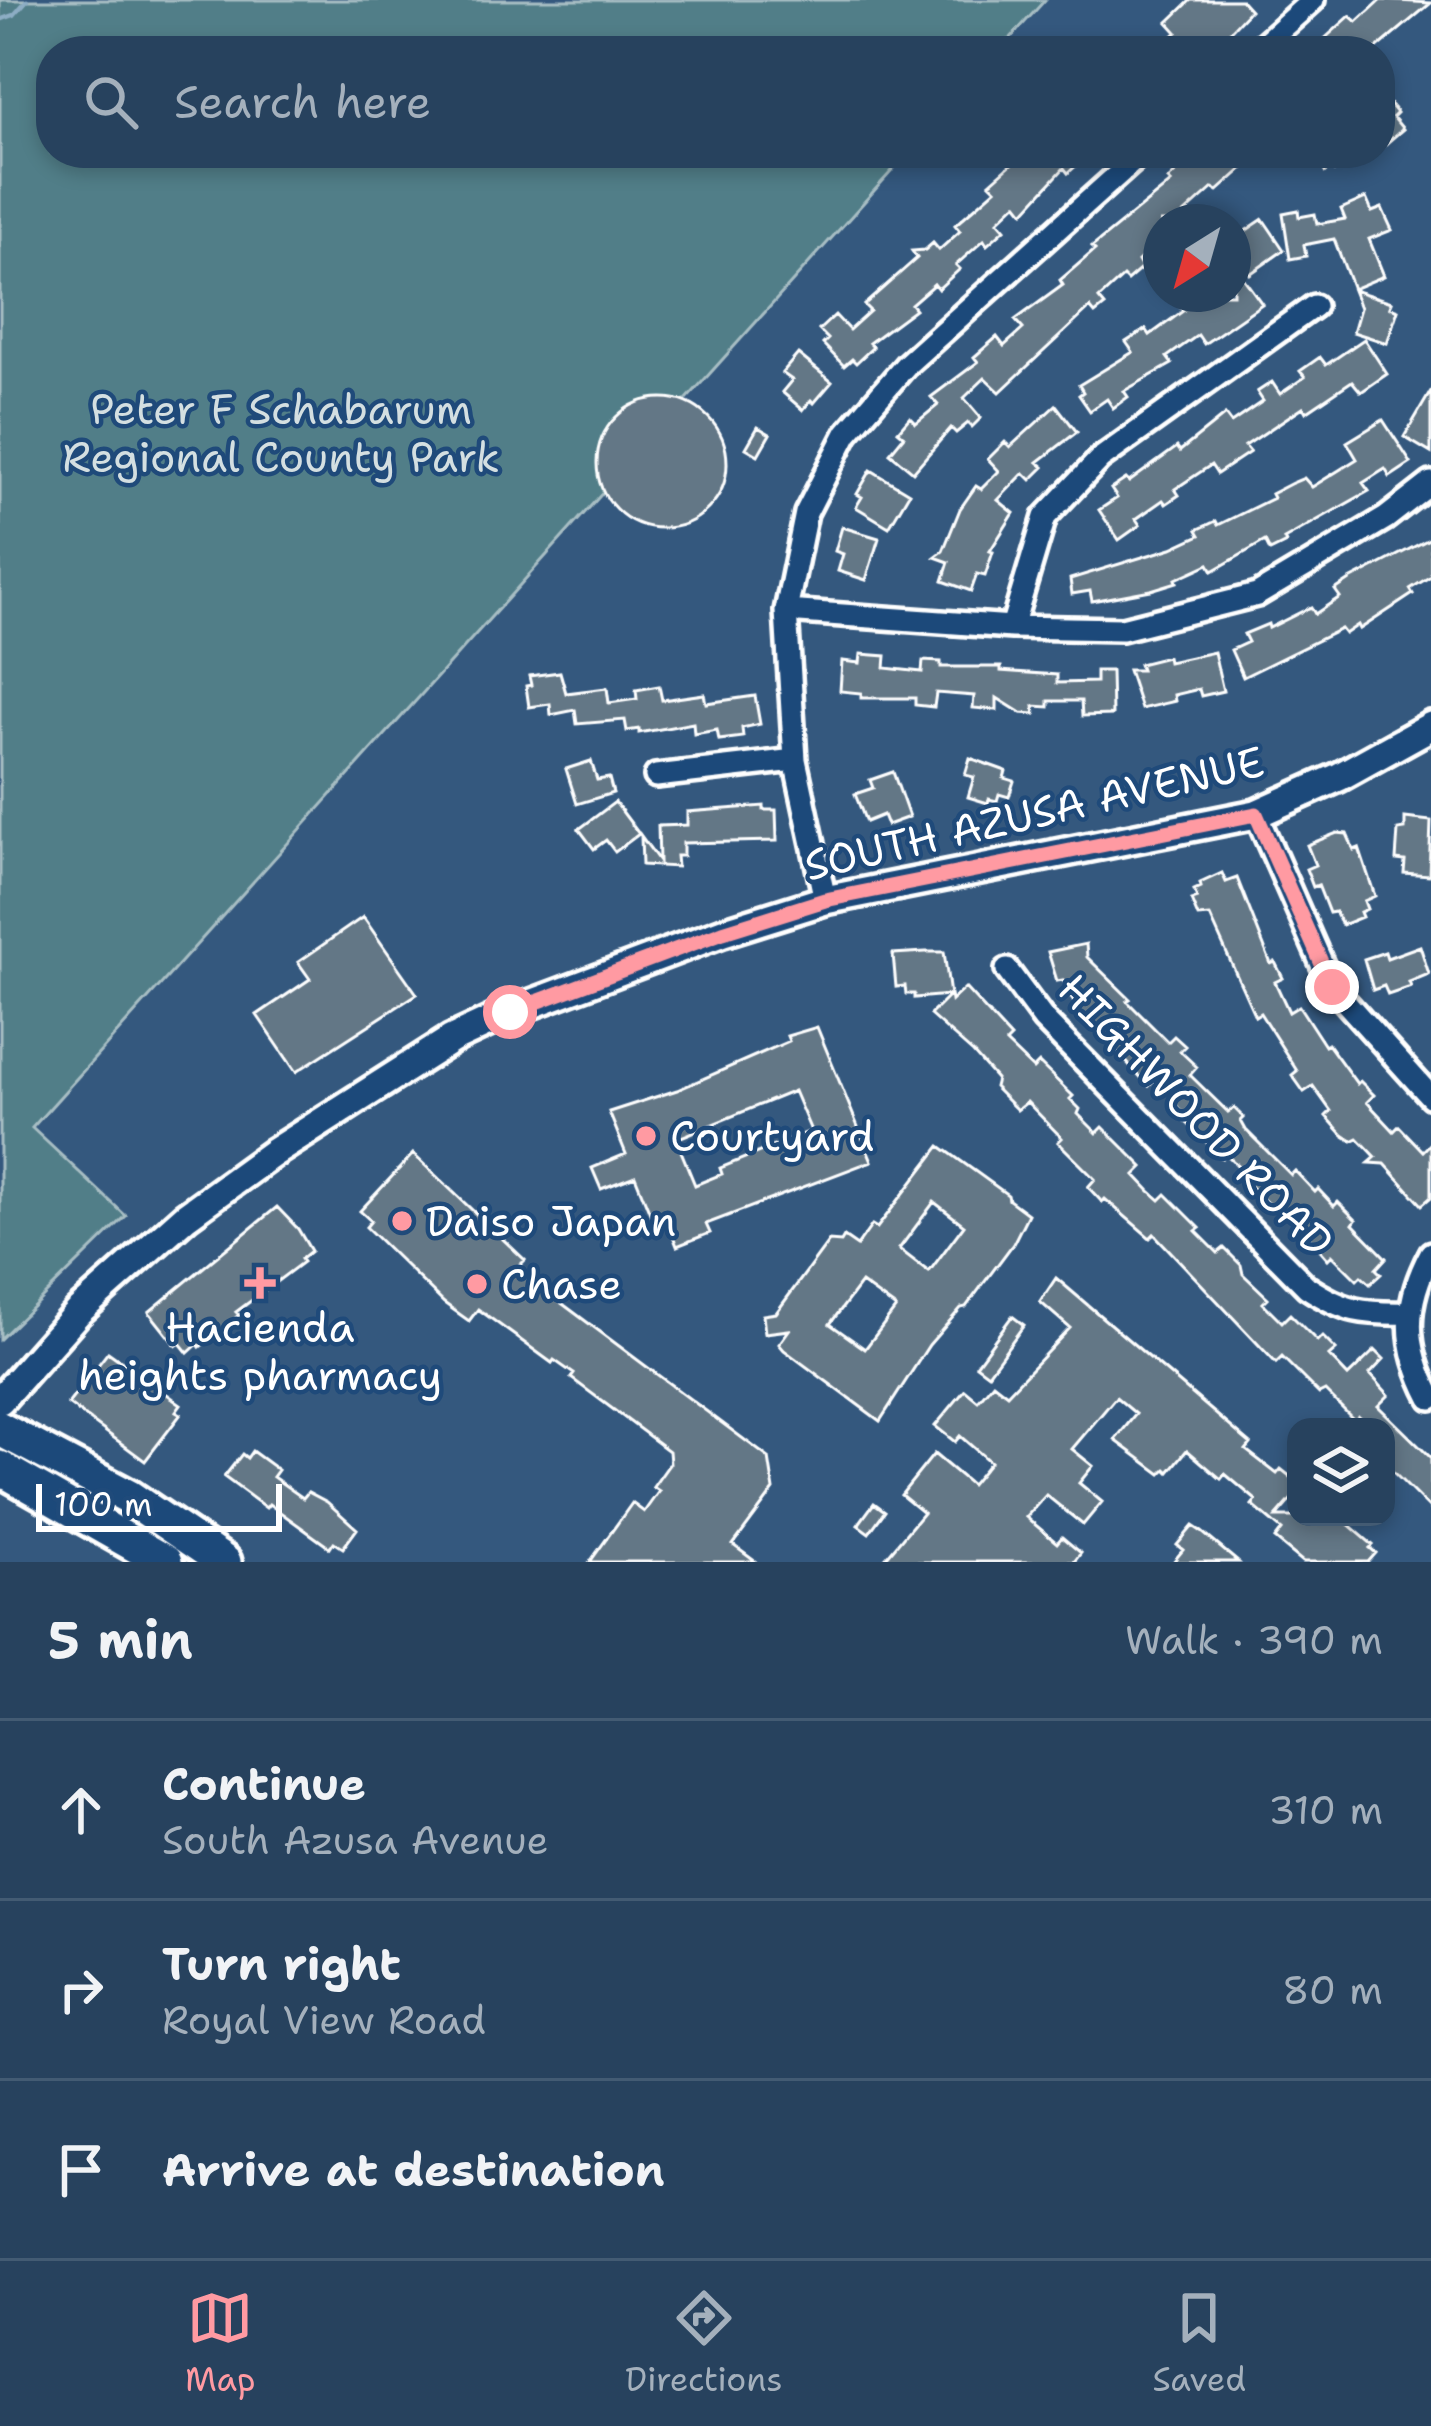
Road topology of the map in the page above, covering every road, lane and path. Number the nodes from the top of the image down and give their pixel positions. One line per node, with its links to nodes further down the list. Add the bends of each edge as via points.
1 (1313, 0): 2 (street)
2 (1273, 36)
3 (1125, 168): 6 (street, via 905,365 847,433 806,513)
4 (1314, 306): 7 (street, via 1100,459 1045,517)
5 (1431, 483): 7 (street, via 1257,595 1122,629)
6 (785, 611): 7 (street); 9 (street)
7 (1012, 627)
8 (1431, 727): 11 (street, SOUTH AZUSA AVENUE)
9 (795, 760): 10 (street); 12 (street)
10 (656, 776)
11 (1256, 814): 12 (street, SOUTH AZUSA AVENUE); 14 (street, via 1332,987)
12 (825, 900): 18 (street, SOUTH AZUSA AVENUE, via 452,1039 186,1216 78,1312)
13 (1007, 970): 16 (street, HIGHWOOD ROAD, via 1044,1020 1307,1287 1340,1308)
14 (1431, 1097)
15 (1431, 1253): 16 (street)
16 (1408, 1312): 17 (street, via 1415,1368)
17 (1431, 1399)
18 (0, 1400)
19 (0, 1429): 22 (main road, via 129,1497)
20 (0, 1468): 21 (main road)
21 (165, 1562)
22 (224, 1562)

